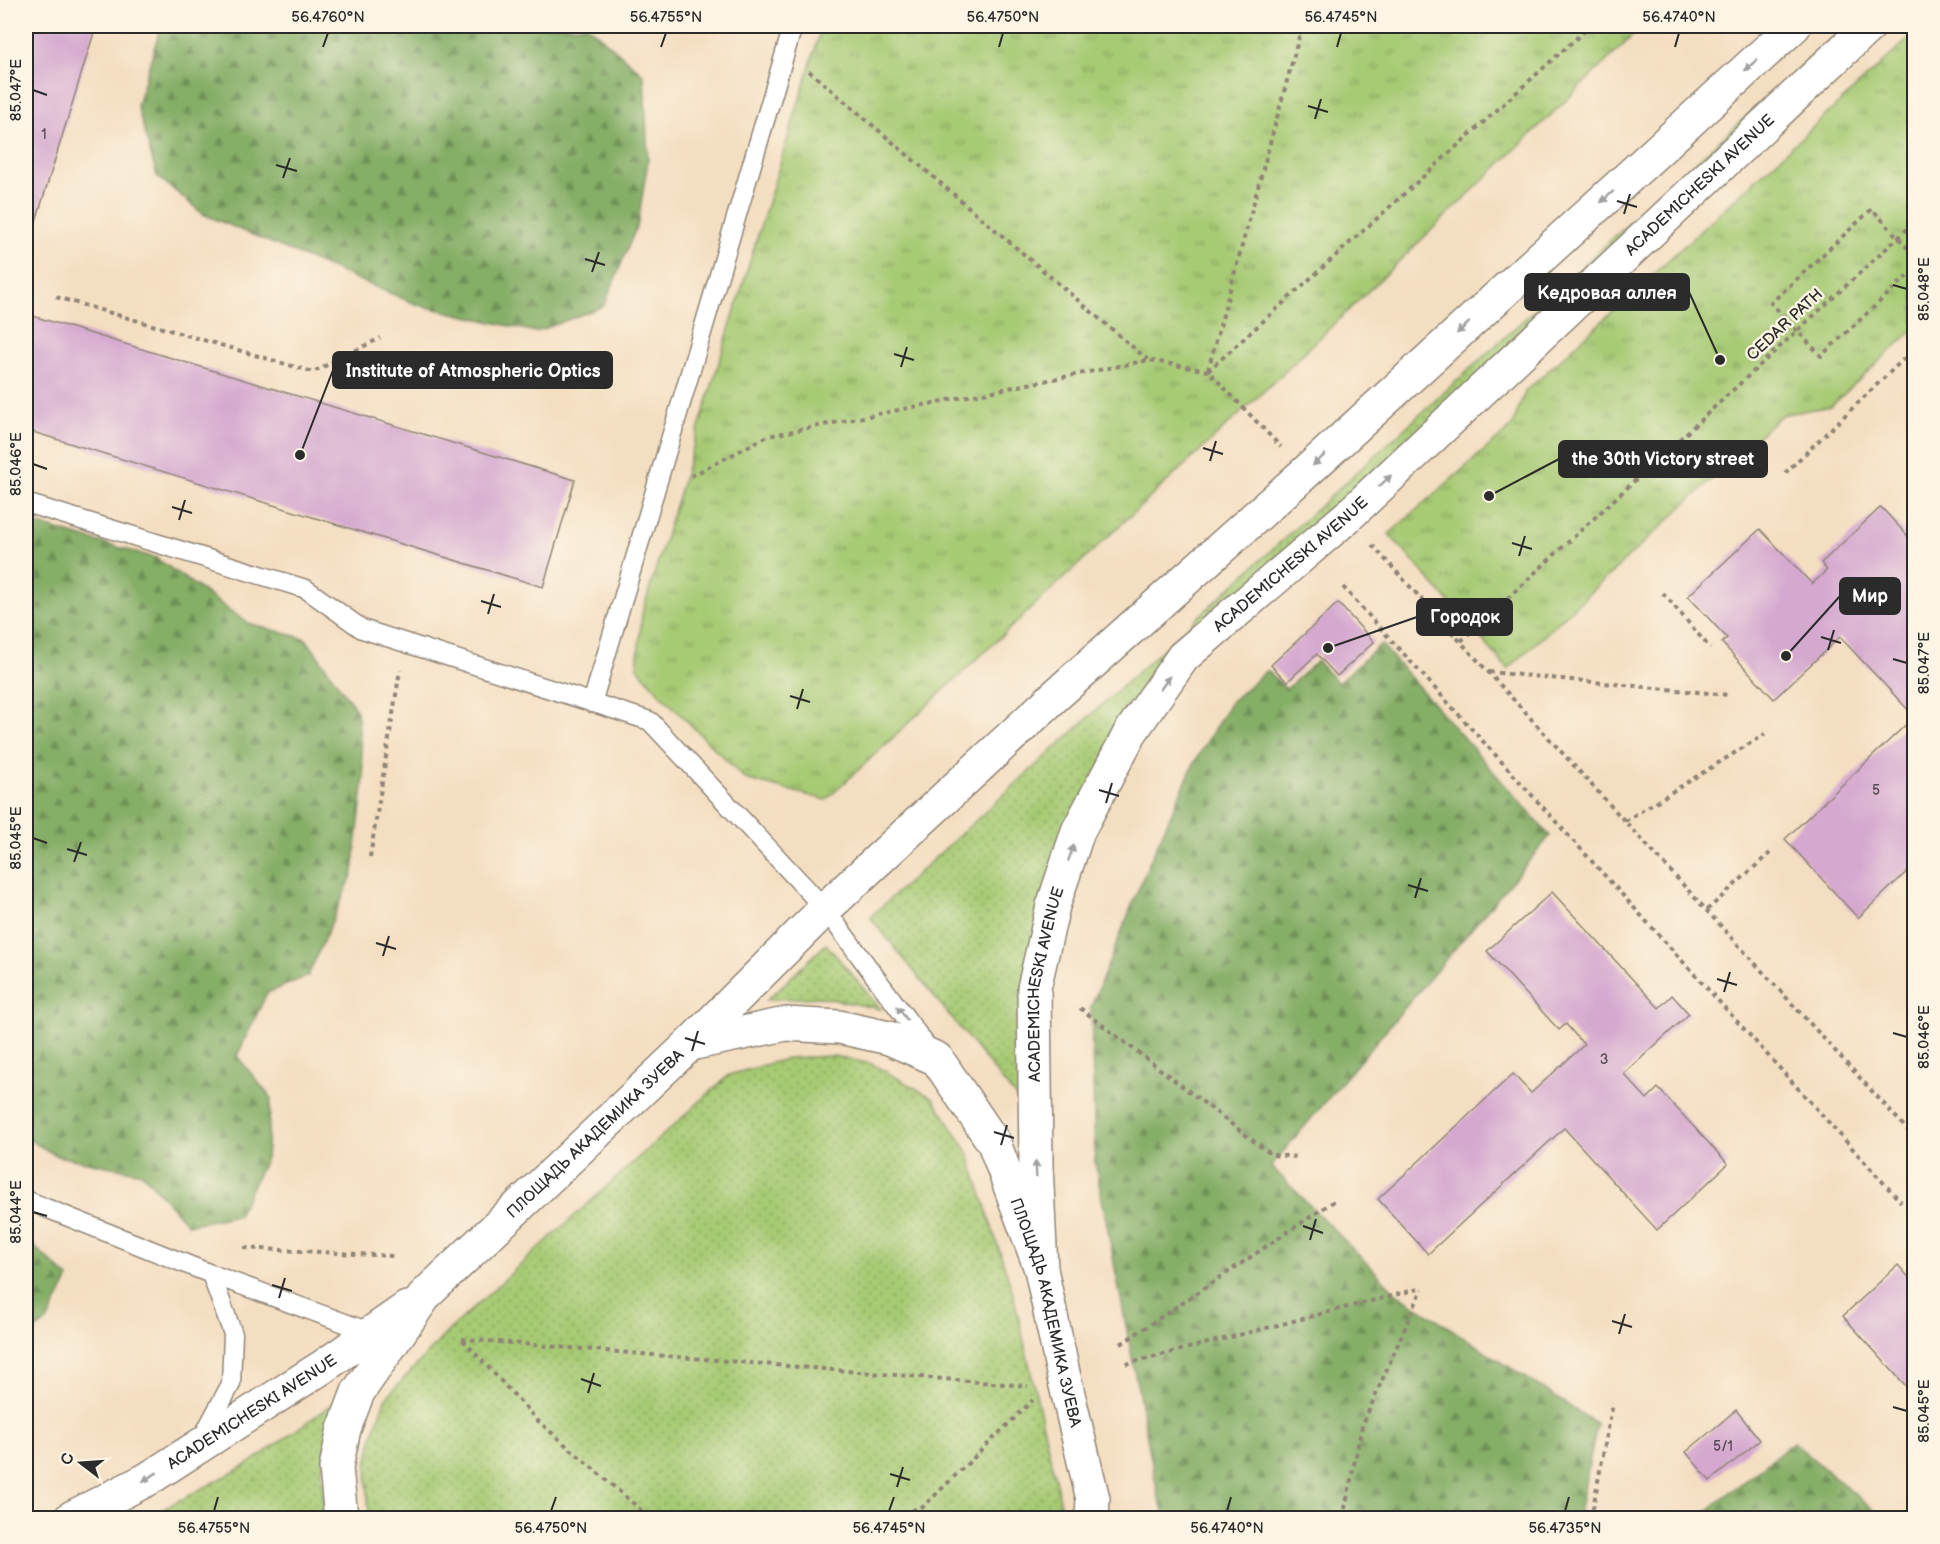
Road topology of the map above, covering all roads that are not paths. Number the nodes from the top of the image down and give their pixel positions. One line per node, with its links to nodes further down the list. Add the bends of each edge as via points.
1 (793, 26): 5 (lane)
2 (1794, 26): 6 (main road, one-way to 6)
3 (1869, 26): 10 (main road, ACADEMICHESKI AVENUE, one-way to 3, via 1034,988 1053,906 1078,831 1130,733 1183,657 1347,517)
4 (26, 503): 5 (lane, via 306,589 362,629)
5 (592, 703): 6 (lane, via 650,721)
6 (825, 909): 7 (main road); 8 (lane, one-way to 6)
7 (690, 1044): 8 (main road, ПЛОЩАДЬ АКАДЕМИКА ЗУЕВА, via 797,1024 839,1027 888,1038); 12 (main road, ПЛОЩАДЬ АКАДЕМИКА ЗУЕВА)
8 (937, 1059): 10 (main road, ПЛОЩАДЬ АКАДЕМИКА ЗУЕВА, via 994,1143)
9 (26, 1200): 11 (lane)
10 (1041, 1269): 17 (main road, ПЛОЩАДЬ АКАДЕМИКА ЗУЕВА, via 1093,1499)
11 (211, 1274): 13 (lane); 14 (lane, via 233,1334 231,1384)
12 (426, 1294): 13 (main road, ACADEMICHESKI AVENUE); 16 (main road, ПЛОЩАДЬ АКАДЕМИКА ЗУЕВА, via 358,1392 344,1429 336,1468)
13 (372, 1333): 14 (main road, ACADEMICHESKI AVENUE)
14 (197, 1448): 15 (main road, ACADEMICHESKI AVENUE, one-way to 15, via 148,1479)
15 (71, 1518)
16 (341, 1518)
17 (1092, 1518)

